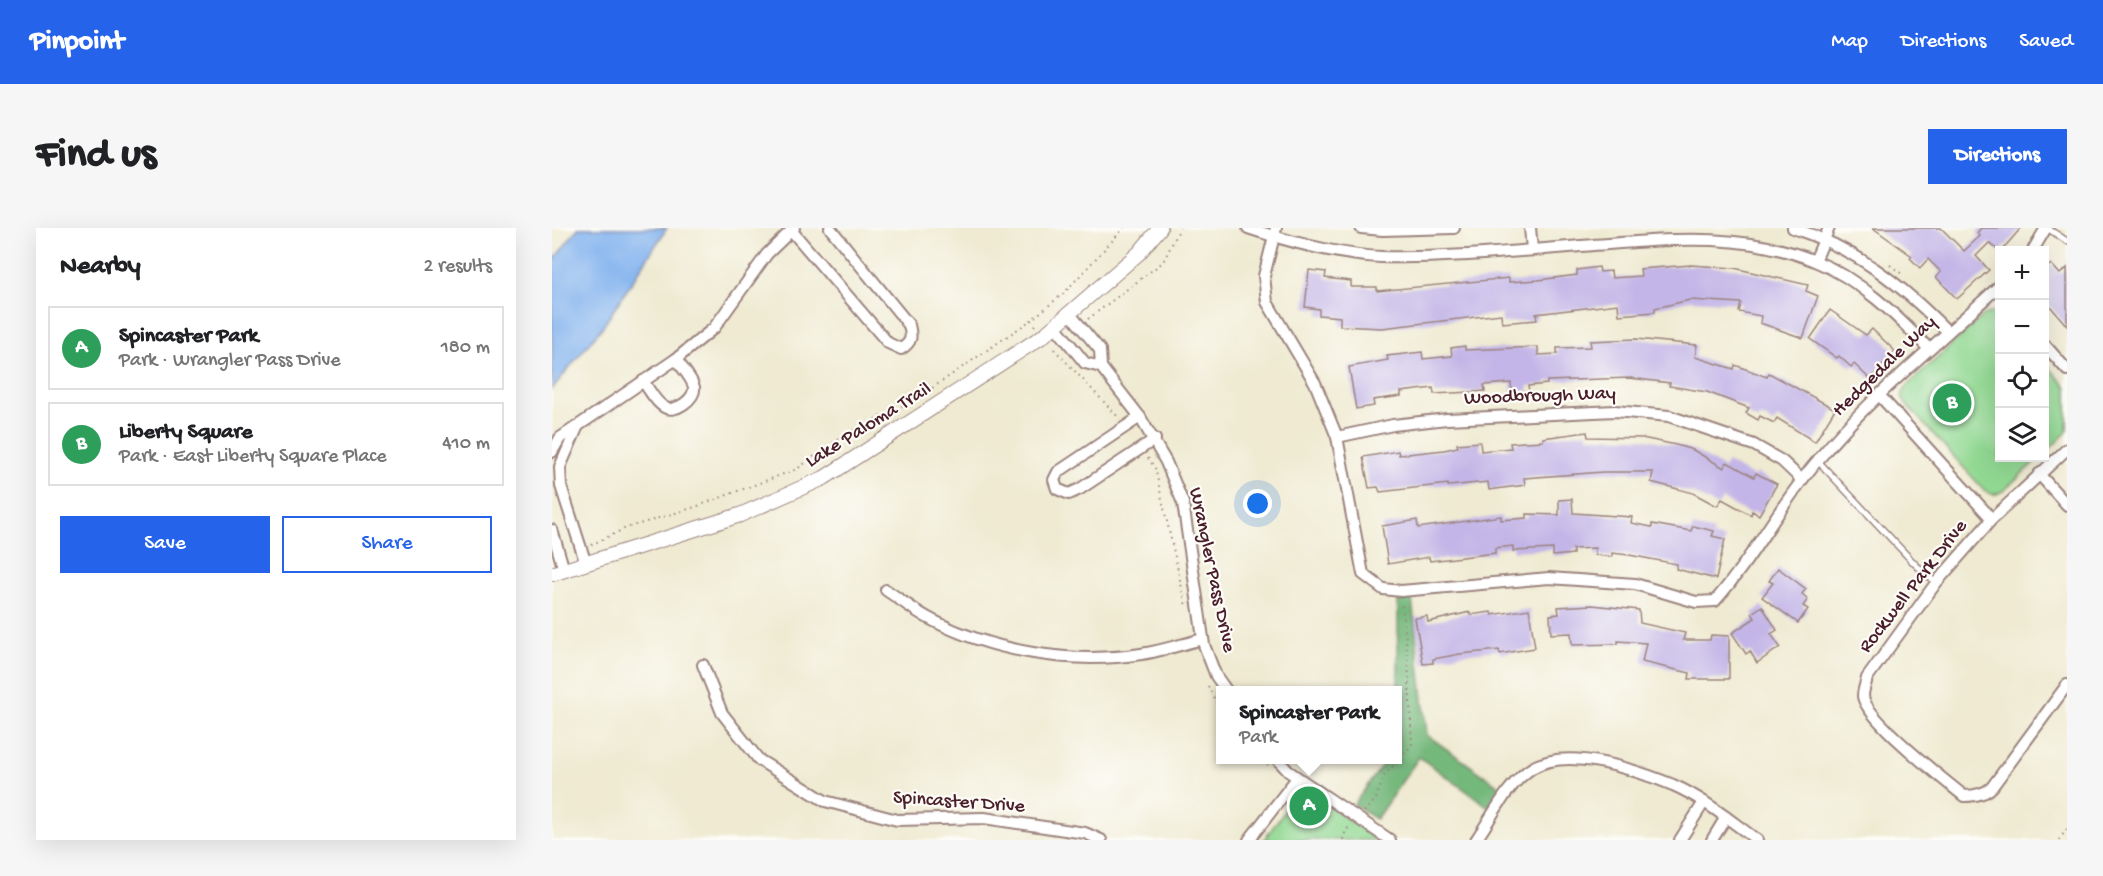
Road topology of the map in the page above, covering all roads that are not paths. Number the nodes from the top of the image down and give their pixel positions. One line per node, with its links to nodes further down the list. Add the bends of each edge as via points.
1 (830, 228): 9 (street, via 909,325 909,345 901,349 888,344)
2 (1160, 228): 17 (street, Lake Paloma Trail, via 1139,253)
3 (1248, 228): 10 (street)
4 (1361, 228): 5 (street)
5 (1454, 228)
6 (1530, 228): 14 (street)
7 (1793, 228): 11 (street)
8 (2047, 228): 12 (lane); 13 (street)
9 (793, 229): 22 (street, via 766,254 714,328)
10 (1274, 232): 14 (street, via 1329,249 1379,256); 29 (street, via 1264,276 1267,302 1315,383)
11 (1827, 233): 15 (street); 19 (street, via 1914,297)
12 (2067, 242)
13 (2036, 246)
14 (1532, 249): 15 (street, via 1711,239 1761,246)
15 (1815, 261): 20 (street, via 1856,284 1897,316)
16 (1995, 292): 19 (street, Hedgedale Way)
17 (1070, 314): 18 (street, Lake Paloma Trail); 23 (street, Wrangler Pass Drive, via 1100,350)
18 (1055, 326): 23 (street, Wrangler Pass Drive, via 1084,363); 40 (street, Lake Paloma Trail, via 973,384 824,478 740,515)
19 (1947, 332): 20 (street, Hedgedale Way)
20 (1929, 349): 26 (street, Hedgedale Way)
21 (2049, 349): 24 (street)
22 (676, 359): 25 (street); 25 (street, via 695,391 677,408 661,406)
23 (1101, 367): 27 (street, Wrangler Pass Drive)
24 (2067, 369)
25 (643, 381): 28 (street)
26 (1880, 396): 33 (street, Hedgedale Way); 38 (street)
27 (1140, 417): 30 (street, Wrangler Pass Drive); 30 (street, via 1058,472 1054,480 1057,489 1069,494 1080,489)
28 (578, 425): 31 (street, via 560,438); 40 (street, via 560,467 561,486)
29 (1337, 437): 36 (street, Woodbrough Way, via 1447,419 1595,410 1637,413 1669,416 1754,445 1782,461); 36 (street, Hedgedale Way, via 1363,574 1383,588 1401,591 1549,578 1635,584 1696,602 1715,601)
30 (1155, 439): 44 (street, Wrangler Pass Drive, via 1183,503)
31 (552, 452)
32 (2063, 453): 34 (street); 35 (street, Rockwell Park Drive)
33 (1817, 460): 36 (street, Hedgedale Way); 42 (lane)
34 (2067, 465)
35 (2039, 474): 37 (street); 38 (street, Rockwell Park Drive)
36 (1802, 480)
37 (2067, 505)
38 (1992, 519): 42 (street, Rockwell Park Drive)
39 (552, 530): 41 (street)
40 (586, 564): 41 (street, Lake Paloma Trail)
41 (558, 572)
42 (1936, 583): 46 (street, Rockwell Park Drive, via 1867,678 1863,696 1869,710 1914,755 1964,796 1992,787)
43 (886, 590): 44 (street, via 930,619 962,634 1030,653 1083,657 1140,654)
44 (1203, 639): 47 (street, Wrangler Pass Drive)
45 (703, 665): 52 (street, Spincaster Drive, via 722,713 759,760 825,801 897,820 984,818 1085,833)
46 (2067, 685)
47 (1223, 686)
48 (1275, 764): 49 (street)
49 (1297, 777): 53 (street); 54 (street)
50 (1704, 802): 51 (street); 55 (street, via 1674,785 1628,770 1574,757 1550,760 1531,768 1515,783); 56 (street)
51 (1726, 818): 57 (street); 58 (street)
52 (1101, 840)
53 (1249, 840)
54 (1390, 840)
55 (1476, 840)
56 (1680, 840)
57 (1712, 840)
58 (1757, 840)

